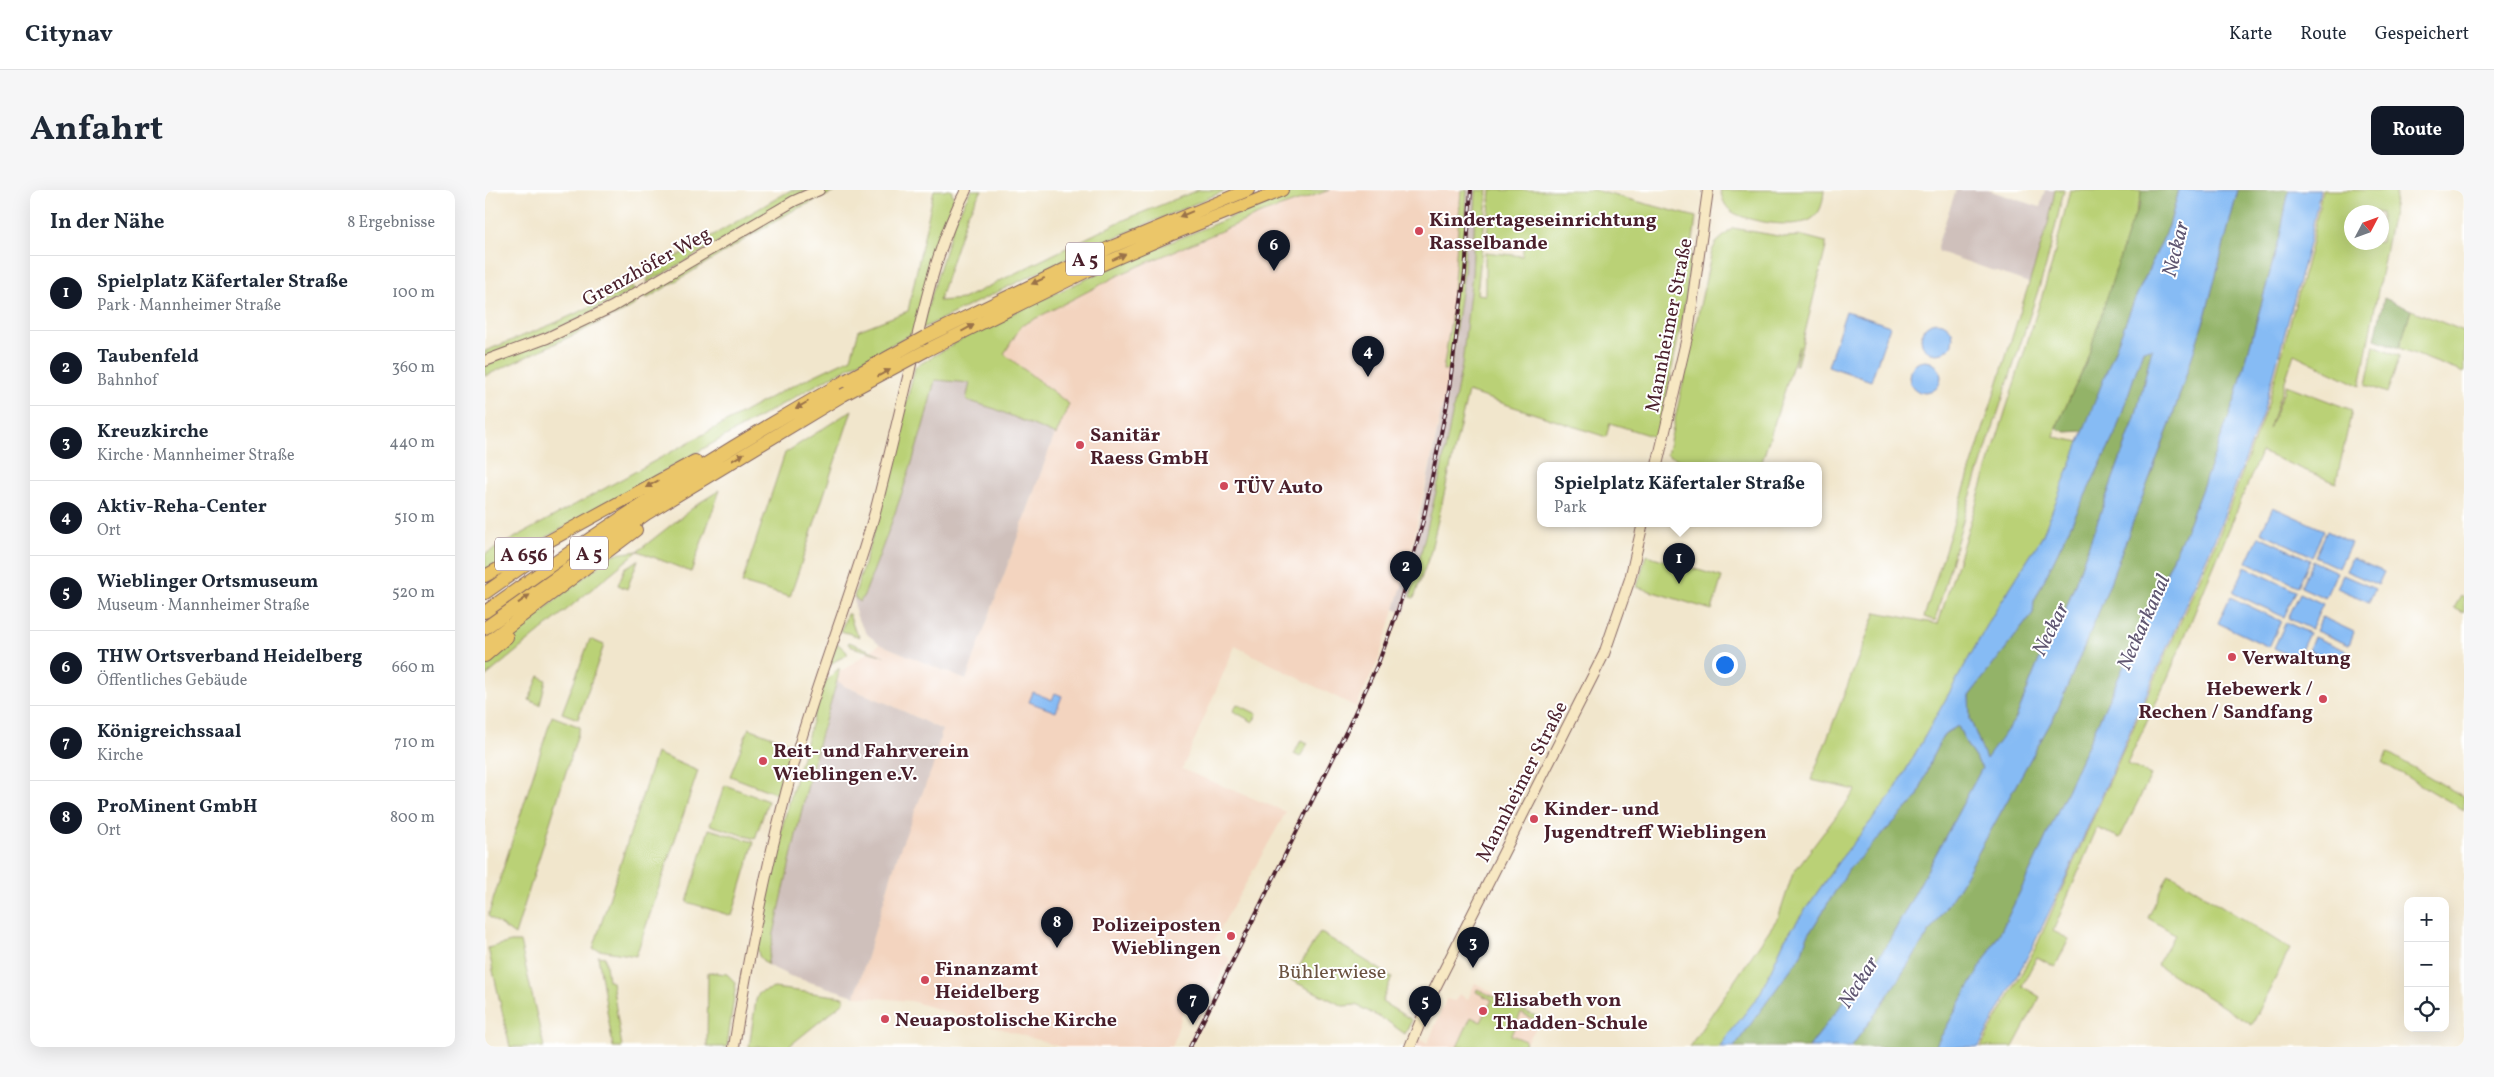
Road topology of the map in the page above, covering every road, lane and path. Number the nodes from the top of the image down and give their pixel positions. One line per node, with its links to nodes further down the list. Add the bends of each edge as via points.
1 (819, 190): 8 (main road, Grenzhöfer Weg, via 794,201 612,307 547,338)
2 (953, 190): 7 (main road, via 957,196)
3 (966, 190): 7 (main road)
4 (1248, 190): 9 (highway, A 5, one-way to 9, bridge, via 1109,248 925,337)
5 (1282, 190): 11 (highway, A 5, one-way to 5, bridge, via 843,395 1079,274)
6 (1708, 190): 10 (main road, Mannheimer Straße, via 1688,333)
7 (956, 209): 21 (main road, via 932,277 875,512 783,804 761,895)
8 (485, 361)
9 (743, 439): 12 (highway, one-way to 12, via 695,461); 17 (highway, A 5, via 577,546)
10 (1658, 462)
11 (696, 482): 15 (highway, A 5, via 680,498); 18 (highway, A 5, one-way to 11, via 584,556)
12 (602, 512): 14 (highway, A 656); 16 (highway)
13 (1642, 527): 22 (main road, Mannheimer Straße, via 1604,654 1428,1002)
14 (485, 576)
15 (559, 590): 19 (highway, A 5); 20 (highway, A 5)
16 (485, 593)
17 (485, 612)
18 (485, 628)
19 (485, 644)
20 (485, 656)
21 (734, 1047)
22 (1410, 1047)

